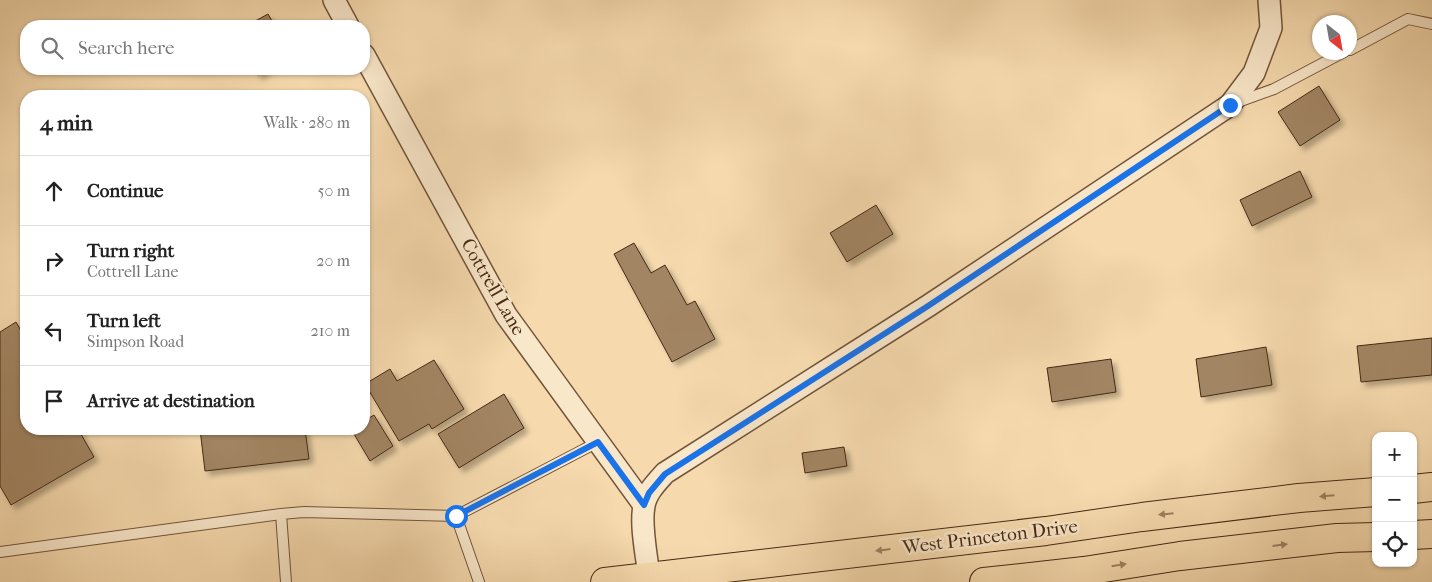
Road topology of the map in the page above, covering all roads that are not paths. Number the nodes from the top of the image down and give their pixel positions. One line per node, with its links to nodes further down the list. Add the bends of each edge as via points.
1 (334, 0): 3 (street)
2 (1269, 0): 8 (street, via 1271,28 1254,73)
3 (345, 20)
4 (1432, 24): 5 (lane, via 1408,19)
5 (1357, 46)
6 (1329, 60): 8 (lane, via 1274,89)
7 (370, 66): 9 (street, Cottrell Lane, via 506,315)
8 (1230, 105): 13 (street, via 936,301 665,474 649,493)
9 (598, 442): 13 (street, Cottrell Lane); 15 (lane)
10 (1432, 487): 11 (highway)
11 (1417, 489)
12 (1372, 492): 20 (highway, West Princeton Drive, one-way to 20, via 1299,498 1046,531)
13 (644, 505): 20 (street)
14 (281, 514): 15 (lane); 19 (lane); 21 (lane)
15 (456, 516): 22 (lane)
16 (1432, 534): 17 (highway)
17 (1417, 535)
18 (1372, 536): 24 (highway, one-way to 18, via 1180,556)
19 (0, 552)
20 (649, 576): 23 (highway, West Princeton Drive)
21 (286, 582)
22 (479, 582)
23 (605, 582)
24 (984, 582)

